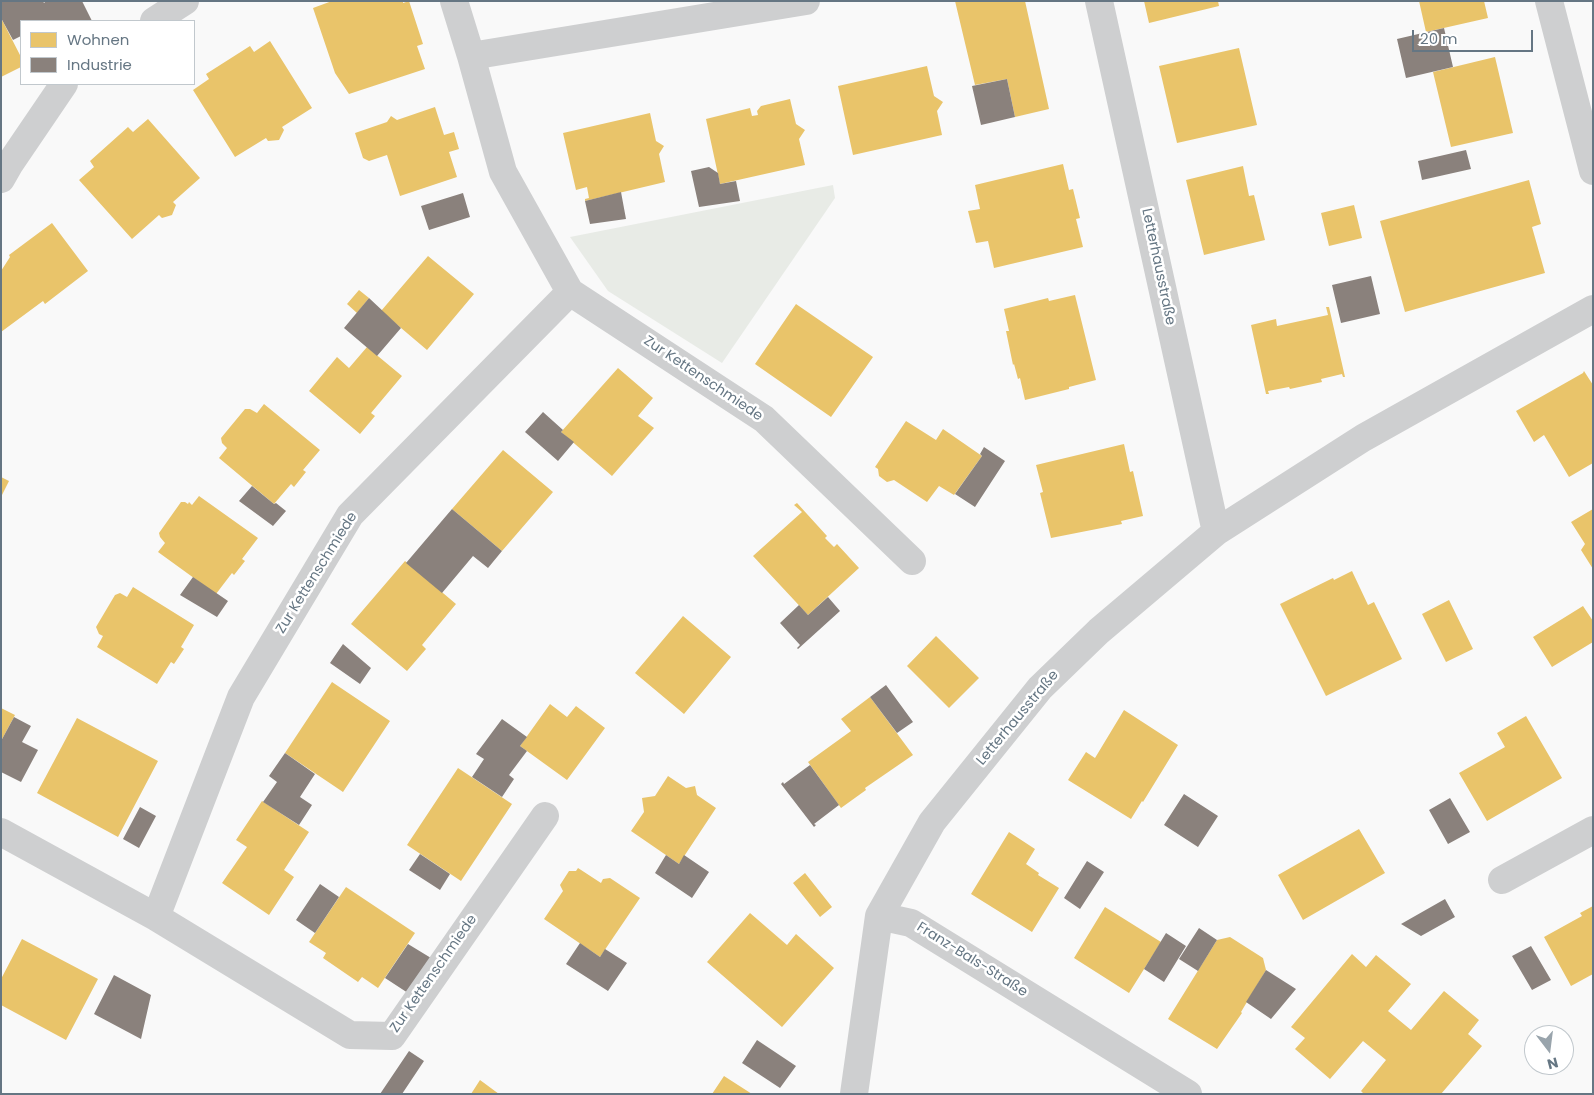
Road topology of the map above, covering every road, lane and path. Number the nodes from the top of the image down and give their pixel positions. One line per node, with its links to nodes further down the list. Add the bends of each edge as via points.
1 (185, 1): 6 (street)
2 (454, 1): 7 (street, Zur Kettenschmiede)
3 (806, 1): 7 (street)
4 (1099, 1): 13 (street, Letterhausstraße)
5 (1549, 1): 9 (street)
6 (156, 20)
7 (471, 56): 11 (street, Zur Kettenschmiede, via 503,172)
8 (63, 85): 10 (street)
9 (1593, 171)
10 (1, 179)
11 (570, 292): 14 (street, Zur Kettenschmiede, via 764,419); 19 (street, Zur Kettenschmiede, via 350,515 241,697)
12 (1593, 309): 13 (street, Letterhausstraße, via 1363,438)
13 (1216, 532): 20 (street, Letterhausstraße, via 1099,631 1040,688 932,822)
14 (912, 561)
15 (545, 816): 19 (street, Zur Kettenschmiede, via 392,1036 350,1035)
16 (1593, 830): 18 (street)
17 (1, 832): 19 (street, Zur Kettenschmiede)
18 (1502, 880)
19 (156, 916)
20 (879, 916): 21 (street); 22 (street, Franz-Bals-Straße, via 911,923)
21 (854, 1094)
22 (1188, 1094)

